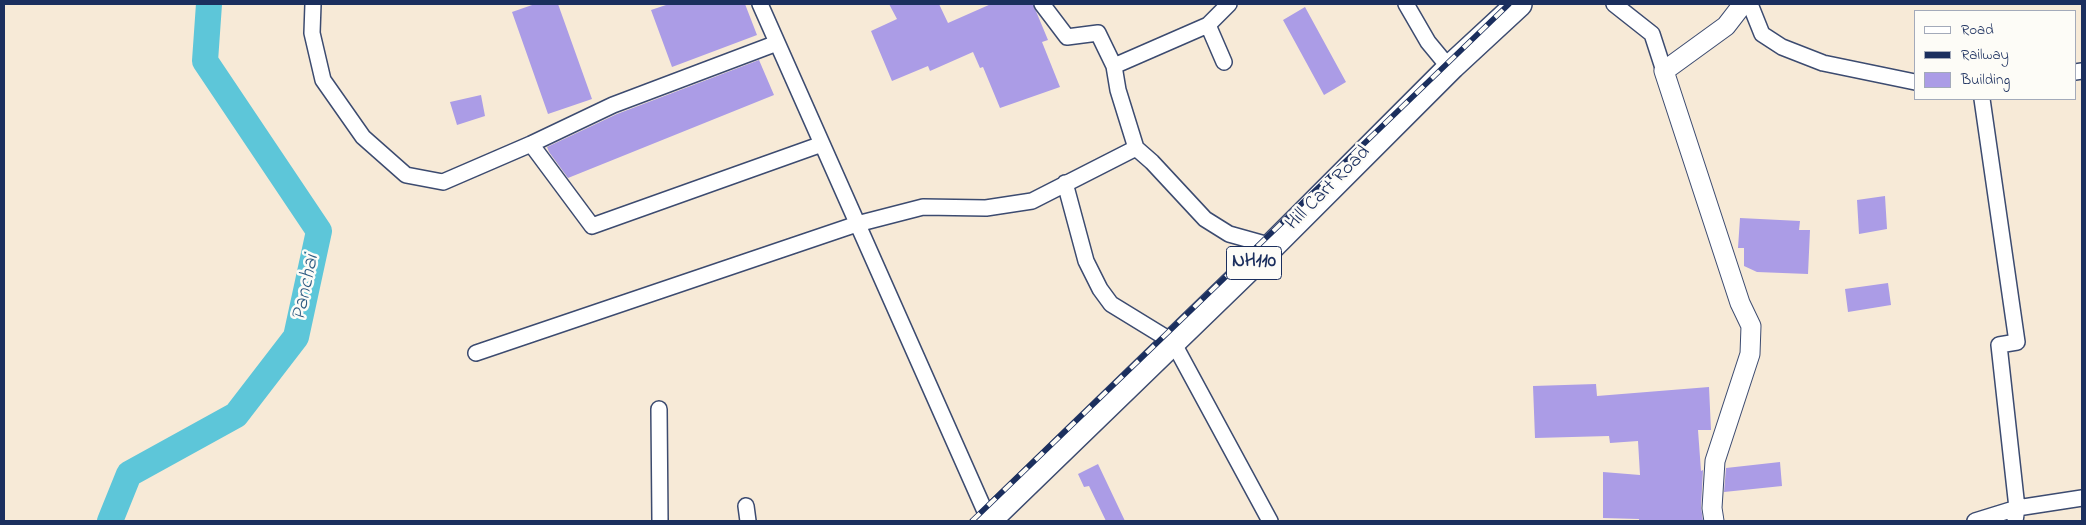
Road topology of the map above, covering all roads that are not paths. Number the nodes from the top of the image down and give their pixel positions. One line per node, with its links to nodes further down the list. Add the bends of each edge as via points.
1 (313, 4): 18 (street, via 312,33 323,80 362,137 406,175 443,182)
2 (760, 4): 11 (street)
3 (1042, 4): 13 (street, via 1068,37 1098,33)
4 (1229, 4): 10 (street)
5 (1406, 4): 14 (street, via 1428,42)
6 (1520, 4): 14 (highway, Hill Cart Road / NH110)
7 (1614, 4): 15 (street, via 1652,34)
8 (1744, 4): 15 (street, via 1726,26)
9 (1750, 4): 16 (street, via 1762,34 1782,47 1823,63)
10 (1208, 25): 12 (street); 13 (street)
11 (777, 43): 18 (street, via 612,105); 19 (street)
12 (1224, 62)
13 (1114, 66): 20 (street)
14 (1452, 66): 23 (highway, Hill Cart Road / NH110)
15 (1664, 71): 32 (street, via 1740,303 1751,326 1750,354 1715,461)
16 (1914, 82)
17 (1982, 100): 28 (street, via 2017,342 2000,345)
18 (531, 144): 19 (street, via 592,226)
19 (822, 144): 22 (street)
20 (1136, 148): 21 (street); 23 (street, via 1205,219 1229,234)
21 (1065, 183): 22 (street, via 1032,200 1012,204 986,208 923,207); 24 (street, via 1086,261 1100,289 1111,304)
22 (857, 224): 25 (street); 29 (street)
23 (1272, 246): 24 (highway, Hill Cart Road / NH110)
24 (1173, 342): 29 (highway, Hill Cart Road / NH110); 31 (street)
25 (476, 354)
26 (659, 409): 30 (street)
27 (2082, 498): 28 (street)
28 (2016, 515): 33 (street)
29 (990, 520)
30 (660, 521)
31 (1270, 521)
32 (1714, 521)
33 (1975, 521)

